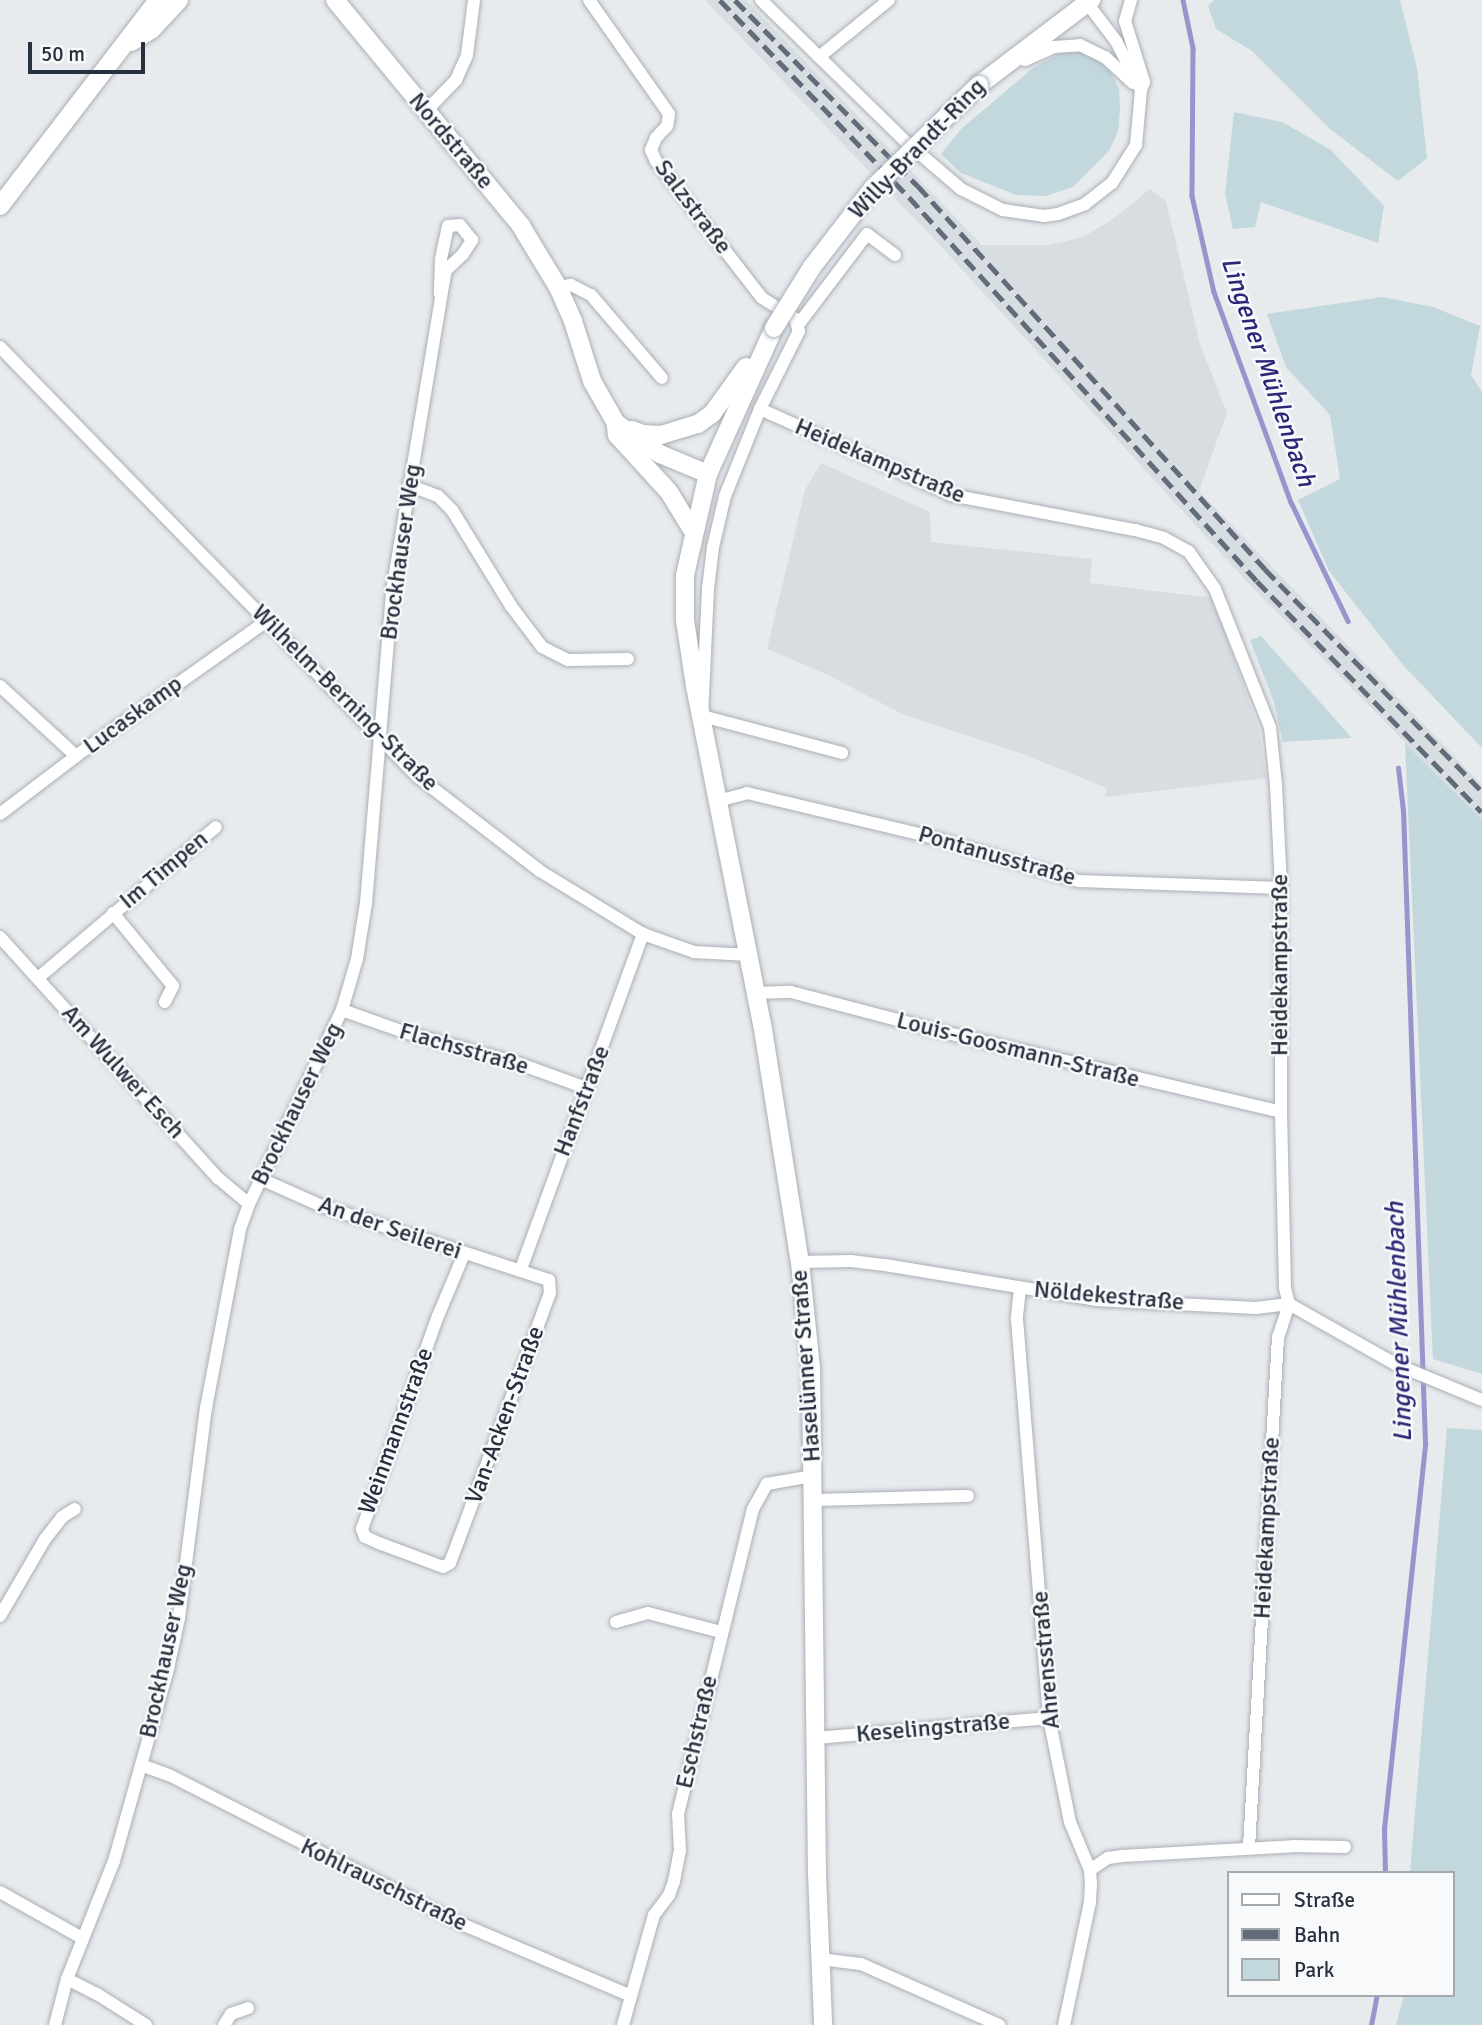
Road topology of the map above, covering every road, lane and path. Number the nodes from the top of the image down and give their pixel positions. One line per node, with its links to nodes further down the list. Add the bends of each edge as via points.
1 (159, 0): 10 (main road)
2 (179, 0): 10 (main road, via 151,30)
3 (335, 0): 14 (main road, Nordstraße)
4 (474, 0): 14 (street, via 467,55 456,80)
5 (589, 0): 19 (street, Salzstraße, via 669,114 667,126 651,150 656,161 762,298)
6 (761, 0): 12 (street)
7 (889, 0): 12 (street)
8 (1131, 0): 13 (street, via 1125,21 1144,82)
9 (1089, 1): 11 (main road, Willy-Brandt-Ring); 13 (street)
10 (125, 46): 15 (main road)
11 (1015, 55): 13 (street, via 1025,60 1054,47 1080,45 1105,57); 22 (main road, Willy-Brandt-Ring, bridge, via 873,188 812,267)
12 (819, 57): 13 (street, via 961,189 1003,210 1030,215 1058,215 1085,204 1112,183 1136,145)
13 (1141, 90)
14 (425, 112): 17 (main road, Nordstraße, via 521,226)
15 (0, 206)
16 (895, 255): 19 (street, Haselünner Straße, via 867,234)
17 (558, 287): 21 (street, via 571,285 591,295); 24 (main road, Nordstraße, via 592,381)
18 (440, 294): 18 (street, Brockhauser Weg, via 446,270 472,240 460,225 448,226); 26 (street, Brockhauser Weg)
19 (798, 325): 23 (street, Haselünner Straße, via 798,335)
20 (0, 348): 28 (street, Wilhelm-Berning-Straße)
21 (662, 378)
22 (738, 388): 24 (main road, via 712,414 683,430 643,434); 25 (main road, Willy-Brandt-Ring)
23 (760, 408): 31 (street, Haselünner Straße, via 725,496 713,547); 38 (street, Heidekampstraße, via 951,495 1135,530 1164,538 1189,552 1215,589 1270,727)
24 (616, 422): 25 (main road, Nordstraße, via 660,454); 27 (main road, via 617,435 669,492)
25 (708, 474): 27 (main road, Haselünner Straße)
26 (409, 485): 29 (street, via 438,496 452,510 542,647 568,660); 32 (street, Brockhauser Weg, via 392,591)
27 (693, 531): 31 (main road, Haselünner Straße, via 685,575 685,620)
28 (268, 620): 32 (street, Wilhelm-Berning-Straße); 34 (street, Lucaskamp)
29 (628, 659)
30 (0, 686): 34 (street)
31 (702, 716): 33 (street); 35 (main road, Haselünner Straße)
32 (381, 740): 40 (street, Wilhelm-Berning-Straße, via 418,777 483,829 586,901); 46 (street, Brockhauser Weg, via 366,903)
33 (842, 753)
34 (76, 756): 36 (street, Lucaskamp)
35 (718, 802): 38 (street, Pontanusstraße, via 747,793 931,837 1079,881); 42 (main road, Haselünner Straße)
36 (0, 814)
37 (216, 827): 39 (street, Im Timpen)
38 (1281, 888): 48 (street, Heidekampstraße)
39 (113, 913): 43 (street, Im Timpen); 45 (street, Im Timpen, via 173,986)
40 (643, 934): 42 (street, Wilhelm-Berning-Straße, via 694,953); 47 (street, Hanfstraße)
41 (0, 937): 43 (street, Am Wulwer Esch)
42 (749, 956): 44 (main road, Haselünner Straße)
43 (38, 978): 50 (street, Am Wulwer Esch, via 218,1178)
44 (757, 993): 48 (street, Louis-Goosmann-Straße, via 791,992); 52 (main road, Haselünner Straße)
45 (165, 1002)
46 (342, 1010): 47 (street, Flachsstraße); 49 (street, Brockhauser Weg)
47 (586, 1088): 53 (street, Hanfstraße)
48 (1281, 1112): 55 (street, Heidekampstraße)
49 (261, 1179): 50 (street, Brockhauser Weg); 51 (street, An der Seilerei, via 322,1206)
50 (249, 1204): 67 (street, Brockhauser Weg, via 227,1285 206,1408 179,1618)
51 (464, 1254): 53 (street, An der Seilerei); 61 (street, Weinmannstraße, via 362,1529 365,1537)
52 (800, 1262): 54 (street, Nöldekestraße, via 862,1262); 57 (main road, Haselünner Straße, via 811,1368)
53 (521, 1269): 61 (street, Van-Acken-Straße, via 549,1280 550,1293 450,1563)
54 (1020, 1288): 55 (street, Nöldekestraße, via 1096,1300 1256,1308); 65 (street, Ahrensstraße, via 1017,1319)
55 (1289, 1304): 56 (street, via 1402,1367); 69 (street, Heidekampstraße, via 1278,1337)
56 (1482, 1400)
57 (813, 1476): 59 (main road, Haselünner Straße); 64 (street, Eschstraße, via 779,1479 759,1493)
58 (968, 1496): 59 (street)
59 (813, 1500): 66 (main road, Haselünner Straße)
60 (75, 1509): 62 (street, via 62,1517 46,1539)
61 (436, 1565)
62 (0, 1616)
63 (616, 1622): 64 (street, via 648,1613)
64 (721, 1632): 75 (street, Eschstraße, via 678,1814 680,1851 674,1881 654,1915)
65 (1049, 1718): 66 (street, Keselingstraße); 70 (street, Ahrensstraße, via 1070,1822)
66 (816, 1738): 73 (main road, Haselünner Straße)
67 (141, 1765): 72 (street, Brockhauser Weg, via 114,1861); 75 (street, Kohlrauschstraße, via 486,1936)
68 (1345, 1847): 69 (street)
69 (1249, 1848): 70 (street, via 1122,1856 1108,1858)
70 (1090, 1870): 83 (street, Ahrensstraße, via 1090,1902)
71 (0, 1892): 72 (street)
72 (82, 1938): 74 (street, Brockhauser Weg)
73 (819, 1959): 81 (main road, Haselünner Straße); 82 (street, via 861,1964)
74 (67, 1979): 77 (street, Brockhauser Weg); 78 (street)
75 (631, 1996): 80 (street, Eschstraße)
76 (248, 2008): 79 (street, via 231,2014)
77 (55, 2025)
78 (146, 2025)
79 (224, 2025)
80 (623, 2025)
81 (823, 2025)
82 (999, 2025)
83 (1064, 2025)

